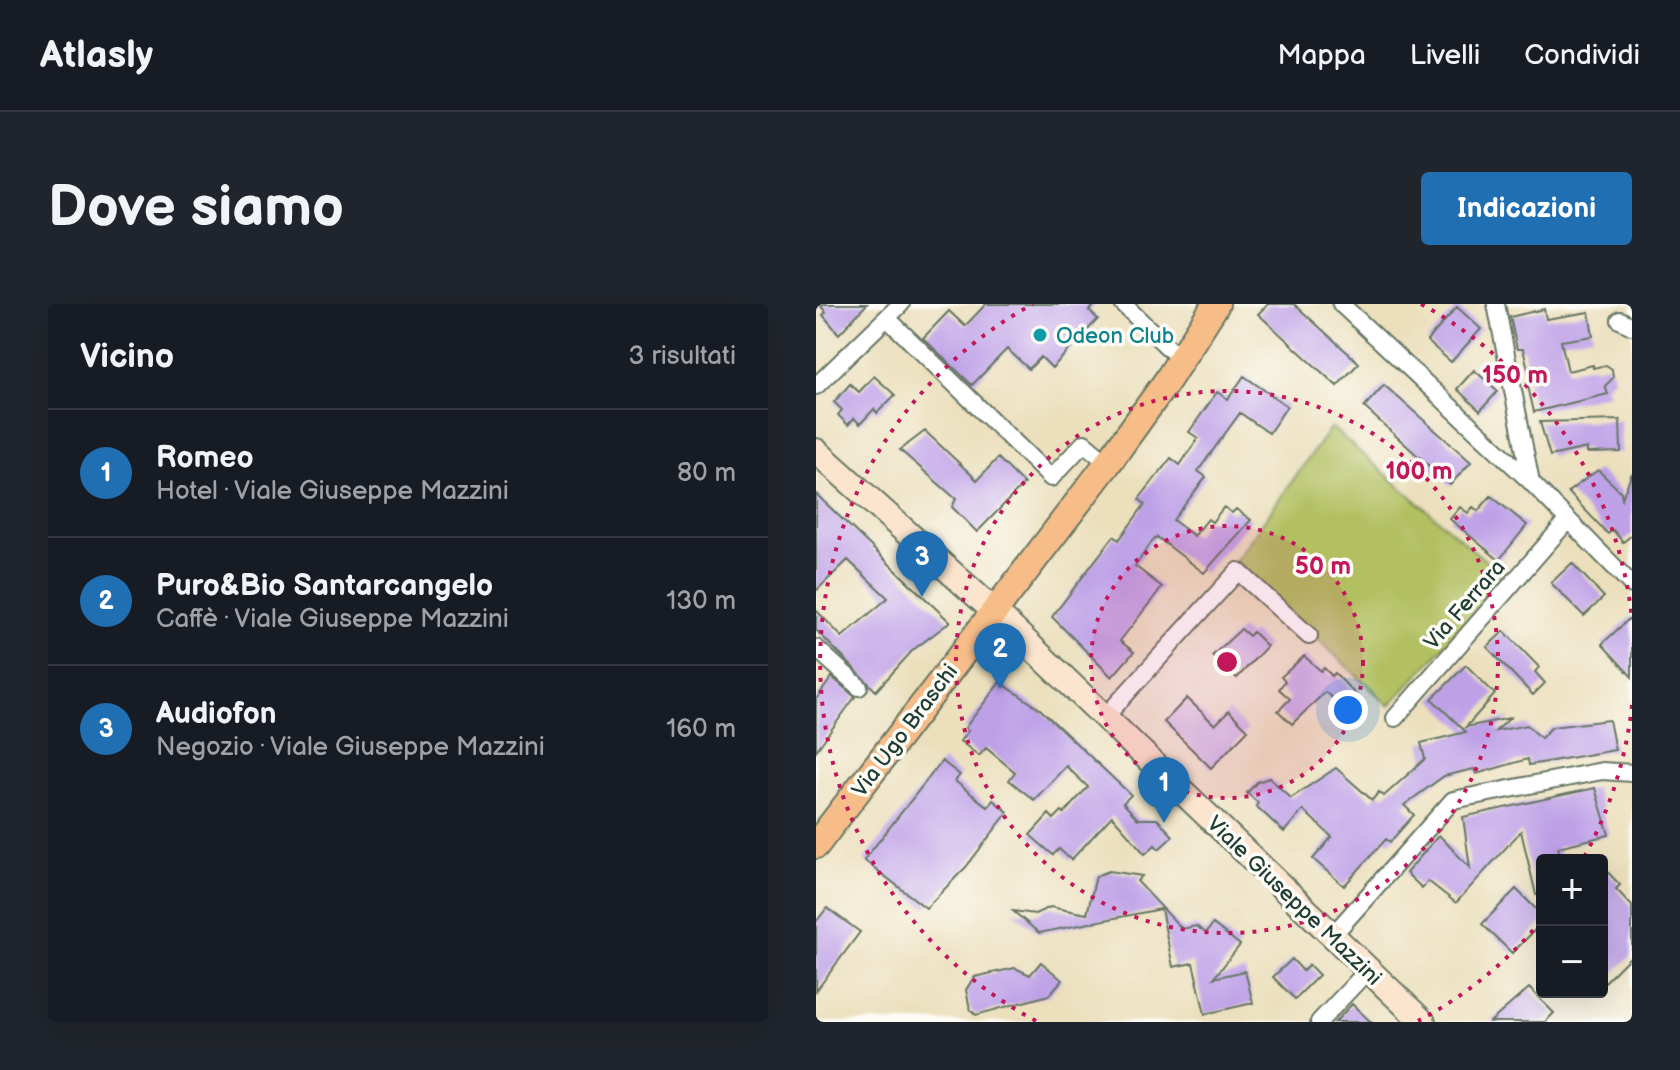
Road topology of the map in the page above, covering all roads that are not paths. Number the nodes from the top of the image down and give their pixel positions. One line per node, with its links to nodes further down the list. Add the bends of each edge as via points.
1 (900, 304): 6 (street)
2 (1123, 304): 7 (street)
3 (1216, 304): 7 (main road, Via Ugo Braschi)
4 (1341, 304): 11 (street)
5 (1496, 304): 11 (street)
6 (887, 318): 8 (street); 10 (street, via 1051,478 1084,443)
7 (1181, 360): 10 (main road, Via Ugo Braschi)
8 (816, 386)
9 (816, 451): 14 (street, Viale Giuseppe Mazzini)
10 (1108, 463): 14 (main road, Via Ugo Braschi)
11 (1531, 482): 12 (street)
12 (1567, 521): 13 (street); 19 (street, Via Ferrara)
13 (1632, 585)
14 (994, 611): 18 (street, Viale Giuseppe Mazzini); 21 (main road, Via Ugo Braschi)
15 (1309, 636): 18 (street, via 1238,571)
16 (816, 648): 17 (street)
17 (859, 687)
18 (1105, 717): 22 (street, Viale Giuseppe Mazzini)
19 (1395, 718)
20 (1632, 773): 22 (street, via 1602,771 1453,800)
21 (819, 835)
22 (1332, 936): 23 (street, Viale Giuseppe Mazzini)
23 (1368, 970): 24 (street); 25 (street, Viale Giuseppe Mazzini)
24 (1319, 1022)
25 (1423, 1022)

